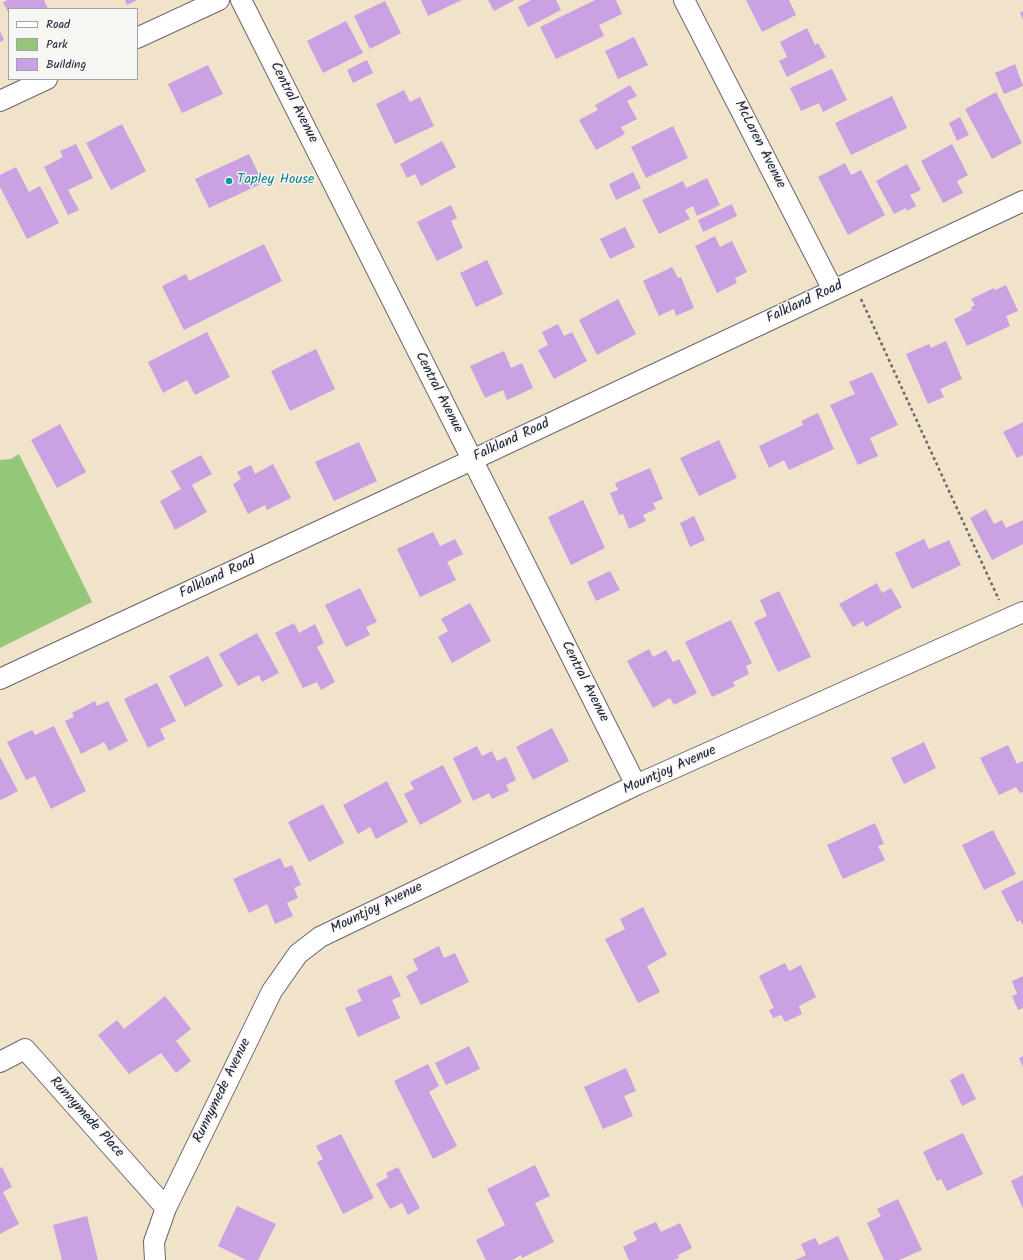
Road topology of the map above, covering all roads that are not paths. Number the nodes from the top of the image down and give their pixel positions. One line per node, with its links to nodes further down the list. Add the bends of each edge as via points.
1 (219, 0): 4 (street)
2 (241, 0): 9 (street, Central Avenue)
3 (684, 0): 8 (street, McLaren Avenue)
4 (138, 38)
5 (46, 80): 6 (street)
6 (0, 101)
7 (1023, 201): 8 (street, Falkland Road)
8 (834, 290): 9 (street, Falkland Road)
9 (472, 460): 11 (street, Falkland Road); 12 (street, Central Avenue)
10 (1016, 615): 12 (street, Mountjoy Avenue)
11 (0, 680)
12 (636, 786): 13 (street, Mountjoy Avenue)
13 (320, 937): 15 (street, Runnymede Avenue, via 298,954 272,991)
14 (0, 1062): 15 (street, Runnymede Place, via 25,1049)
15 (166, 1208): 16 (street, Runnymede Avenue, via 154,1242)
16 (156, 1260)

